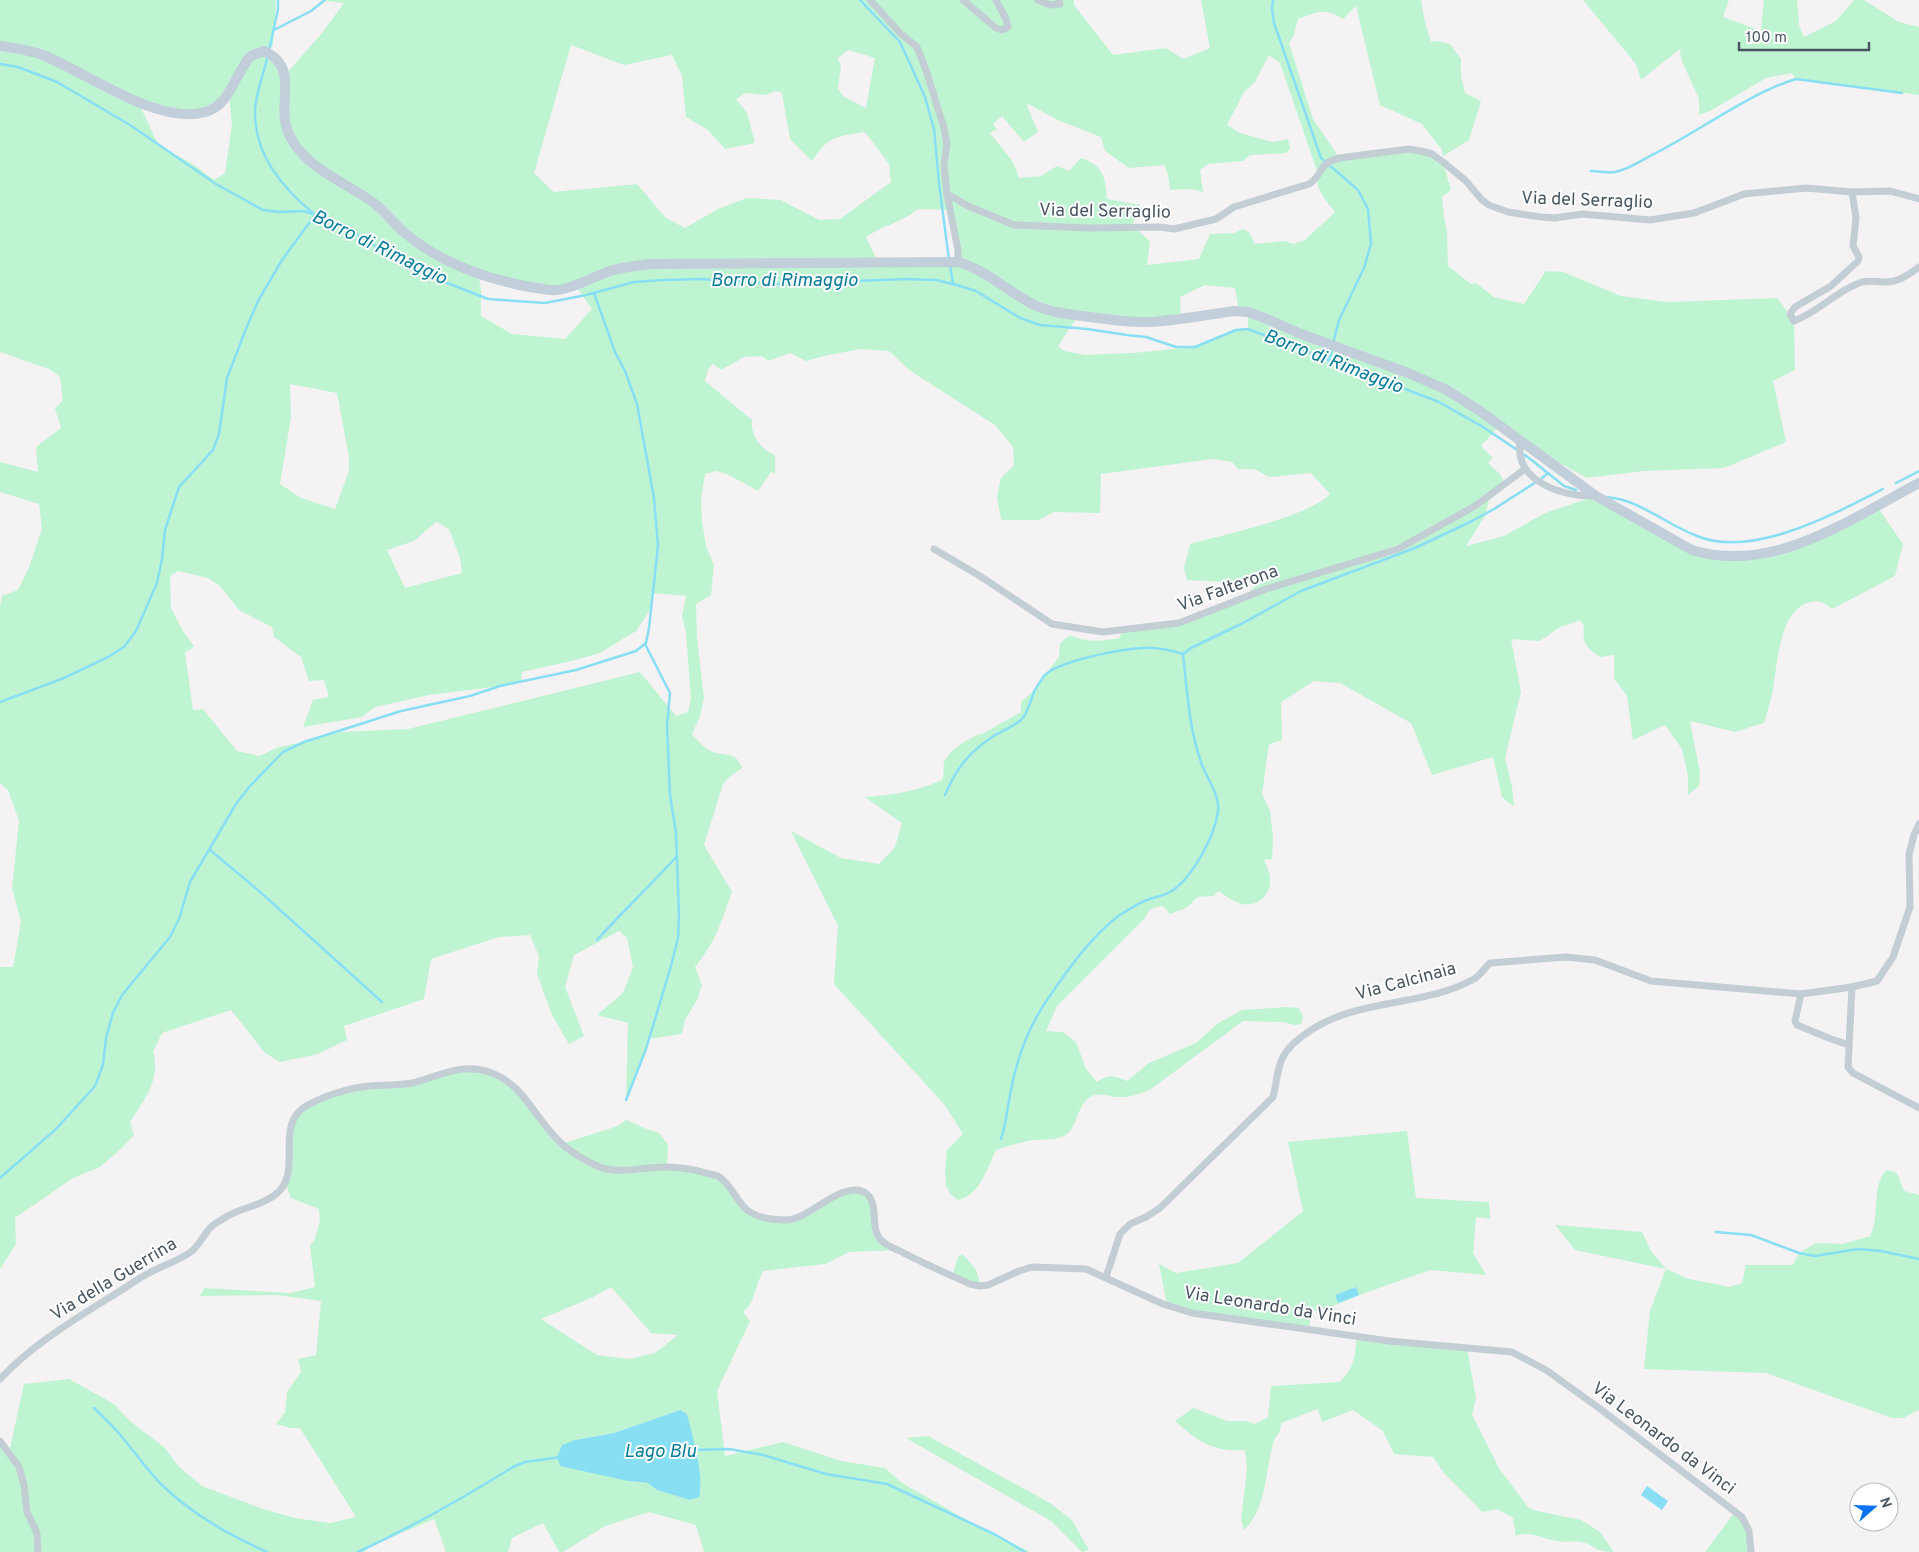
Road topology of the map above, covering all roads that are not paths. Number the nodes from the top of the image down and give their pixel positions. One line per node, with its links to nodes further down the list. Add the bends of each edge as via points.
1 (870, 0): 8 (street, via 917,47 944,128)
2 (963, 0): 3 (street, via 1002,30 1008,27)
3 (996, 0)
4 (1038, 0): 5 (street, via 1050,5 1060,4)
5 (1059, 0)
6 (0, 46): 10 (main road, via 46,57 146,106 188,114 204,113 218,106 250,57 264,51 271,54 280,62 285,75 287,131 307,159 374,203 426,249 478,274 518,285 556,290 628,266 651,264)
7 (1852, 192): 8 (street, Via del Serraglio, via 1806,188 1758,192 1694,213 1650,220 1582,214 1541,217 1508,212 1489,205 1466,181 1432,154 1409,149 1330,160 1322,166 1317,179 1309,184 1234,207 1216,219 1174,229 1014,225); 9 (street, Via del Serraglio, via 1890,191); 11 (street, via 1856,218 1853,246 1858,261 1831,286 1795,307 1790,314 1794,321 1860,283 1873,280 1894,282)
8 (946, 194): 10 (street)
9 (1919, 199)
10 (958, 262): 12 (main road, via 984,272 1034,304 1063,313 1144,322 1248,312 1438,386 1480,411)
11 (1919, 267)
12 (1520, 441): 13 (street, via 1519,457); 15 (main road)
13 (1525, 469): 15 (street, via 1556,491 1578,497); 16 (street, Via Falterona, via 1475,506 1398,549 1266,589 1179,624 1103,632 1052,624)
14 (1919, 483): 15 (main road, via 1797,545 1741,556 1708,555 1692,550)
15 (1596, 496)
16 (934, 549)
17 (1919, 824): 18 (street, Via Calcinaia, via 1909,854 1910,907 1893,957 1877,981)
18 (1852, 987): 19 (street, Via Calcinaia); 20 (street)
19 (1802, 994): 20 (street, via 1795,1021 1797,1025); 23 (street, Via Calcinaia, via 1651,981 1595,960 1566,957 1490,963 1480,975 1449,990 1353,1011 1317,1025 1292,1044 1283,1057 1273,1097 1160,1208 1130,1224 1120,1234)
20 (1850, 1045): 21 (street, via 1848,1067 1853,1073)
21 (1919, 1108)
22 (666, 1167): 23 (street, Via Leonardo da Vinci, via 693,1169 718,1176 746,1208 758,1216 777,1220 794,1220 825,1200 846,1192 860,1191 871,1199 875,1229 881,1241 978,1286 1032,1267 1086,1269); 24 (street, Via della Guerrina, via 610,1170 596,1166 561,1144 510,1082 488,1071 465,1068 411,1084 367,1086 341,1092 302,1108 294,1118 289,1132 289,1173 286,1184 277,1193 211,1227 193,1250 149,1273 64,1326 23,1356)
23 (1106, 1277): 27 (street, Via Leonardo da Vinci, via 1164,1304 1192,1313 1389,1341 1512,1352 1546,1370 1599,1408 1742,1517 1749,1532)
24 (0, 1379)
25 (0, 1441): 26 (street, via 19,1467 27,1512 37,1533)
26 (38, 1552)
27 (1751, 1552)

